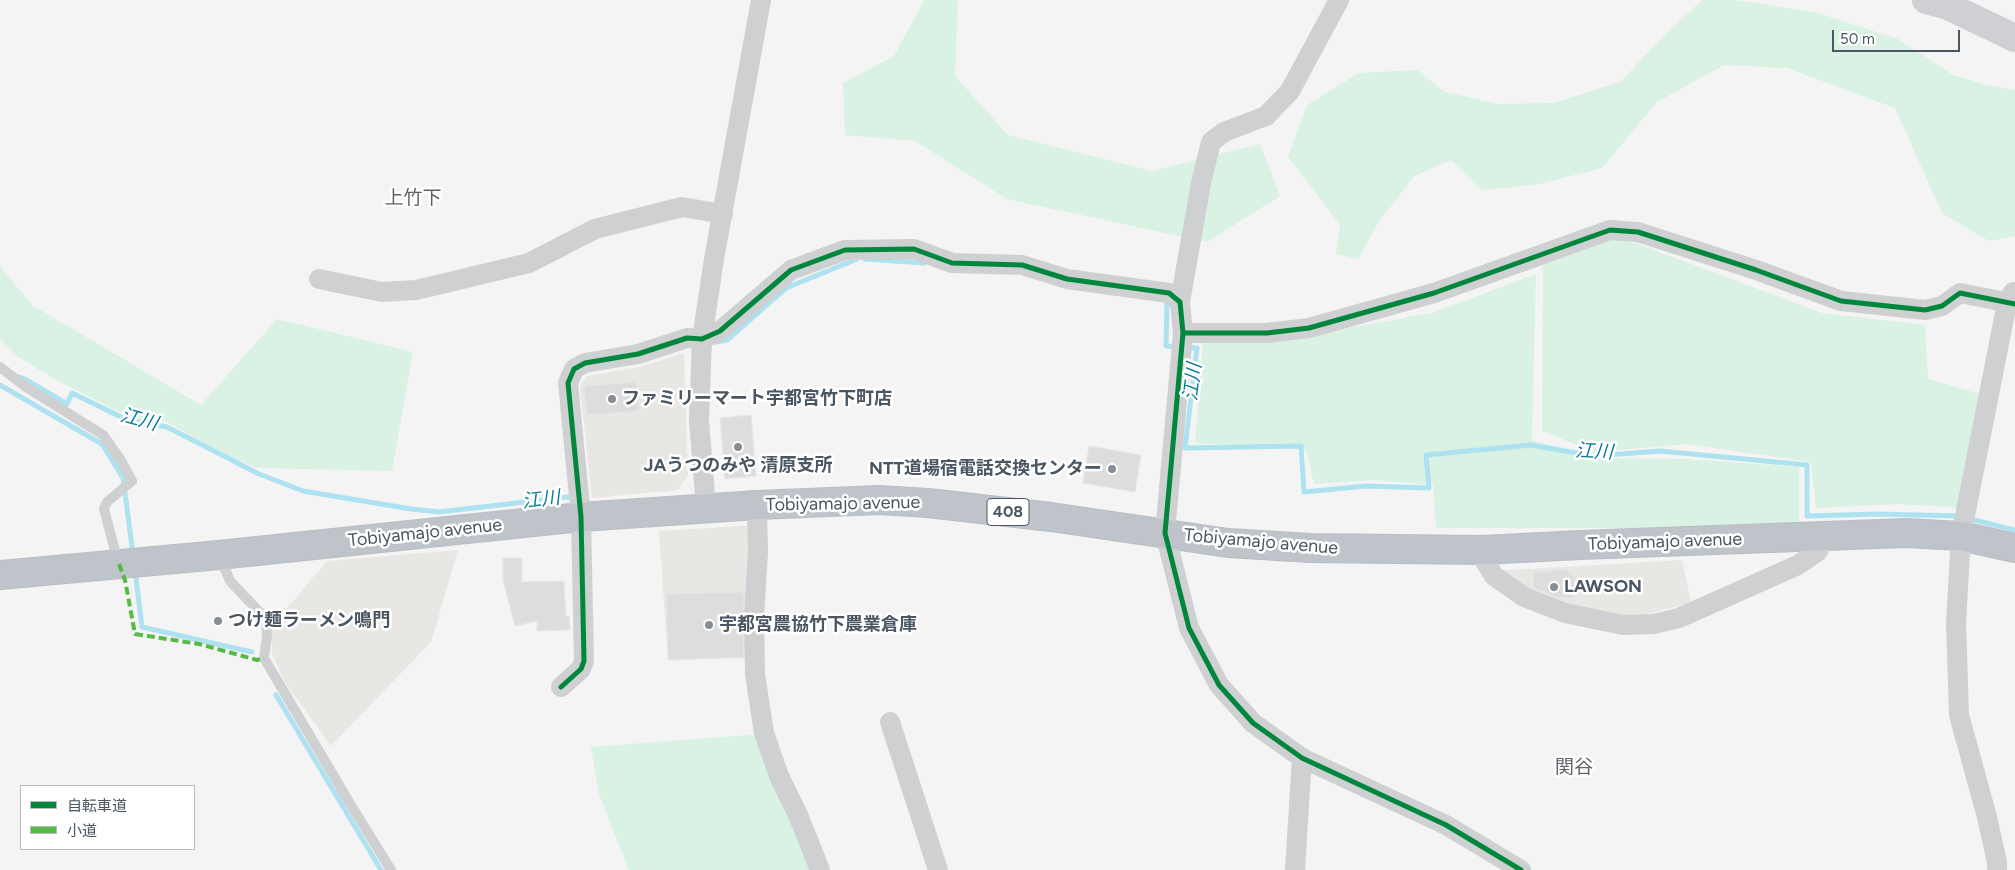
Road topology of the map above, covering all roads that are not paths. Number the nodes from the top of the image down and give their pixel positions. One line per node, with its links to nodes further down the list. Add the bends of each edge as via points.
1 (761, 0): 5 (street)
2 (1339, 0): 8 (street, via 1290,91 1266,116 1224,132 1211,142)
3 (1926, 0): 4 (street, via 1948,6)
4 (2015, 38)
5 (723, 214): 6 (street, via 682,207 594,229 529,263 416,290 382,292); 10 (street)
6 (319, 279)
7 (2012, 300): 9 (street, via 1960,293 1942,306 1925,310 1841,301 1638,232 1610,230 1434,293 1309,328 1267,333); 17 (street)
8 (1180, 302): 9 (street); 10 (street, via 1169,293 1067,279 1022,265 952,263 914,249 845,250 791,270 720,331)
9 (1183, 333): 15 (street)
10 (702, 338): 13 (street, via 700,420); 14 (street, via 687,338 638,354 585,363 574,369 568,383)
11 (0, 367): 21 (lane, via 26,388 103,435 120,459 132,481 107,502 104,509)
12 (757, 505): 13 (highway, Tobiyamajo avenue / 408); 15 (highway, Tobiyamajo avenue / 408, via 879,500 928,503); 27 (street, via 755,674 764,733)
13 (706, 508): 14 (highway, Tobiyamajo avenue / 408)
14 (582, 517): 20 (highway, Tobiyamajo avenue / 408); 23 (street, via 584,661 581,669)
15 (1165, 533): 19 (highway, Tobiyamajo avenue / 408, via 1310,548); 25 (street, via 1189,628 1219,685 1254,723)
16 (1825, 536): 17 (highway, Tobiyamajo avenue / 408, via 1906,533); 19 (highway, Tobiyamajo avenue / 408); 19 (street, via 1818,551 1798,566 1679,618 1631,625 1565,612 1524,597 1494,576)
17 (1961, 536): 18 (highway, Tobiyamajo avenue / 408); 31 (street, via 1956,624 1959,715 1987,817)
18 (2015, 548)
19 (1482, 550)
20 (219, 555): 21 (highway, Tobiyamajo avenue / 408); 26 (lane, via 230,581 266,619 264,658)
21 (119, 564): 22 (highway, Tobiyamajo avenue / 408)
22 (0, 575)
23 (562, 687)
24 (890, 722): 28 (street)
25 (1302, 758): 29 (street); 30 (street, via 1446,825)
26 (391, 870)
27 (820, 870)
28 (938, 870)
29 (1295, 870)
30 (1521, 870)
31 (1996, 870)

